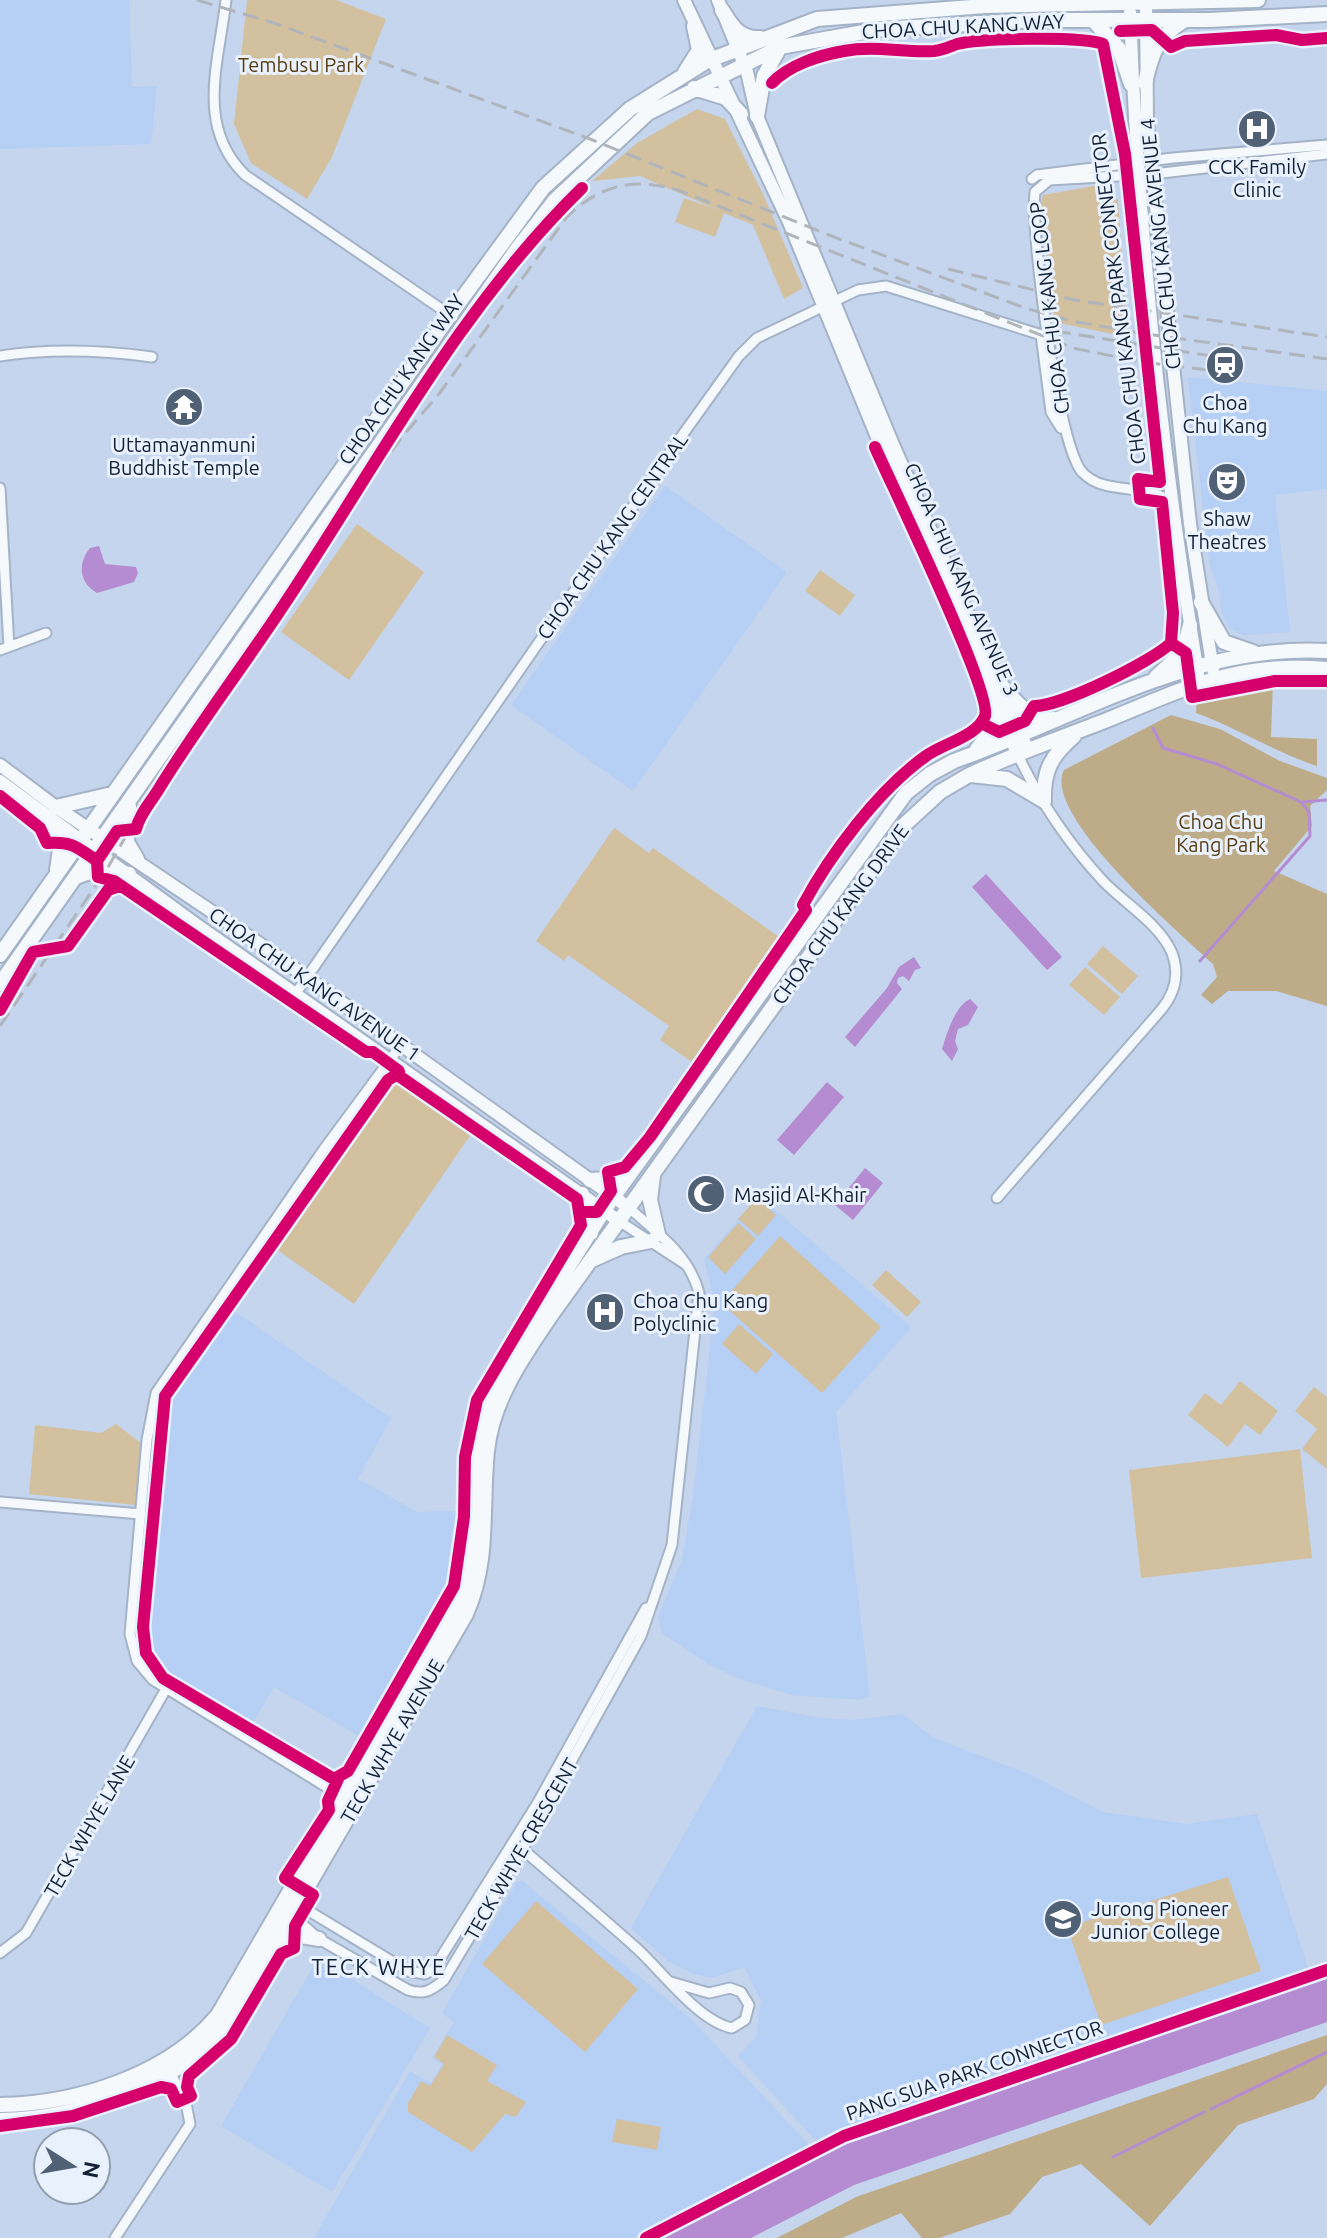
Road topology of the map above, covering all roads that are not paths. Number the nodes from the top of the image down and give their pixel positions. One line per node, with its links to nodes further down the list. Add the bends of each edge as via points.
1 (226, 0): 32 (street, via 213,120 230,159 245,175)
2 (684, 0): 14 (street, CHOA CHU KANG AVENUE 3)
3 (1258, 0): 6 (main road, CHOA CHU KANG WAY)
4 (1130, 1): 5 (main road, CHOA CHU KANG WAY); 7 (main road, CHOA CHU KANG WAY); 12 (street, CHOA CHU KANG AVENUE 4)
5 (1146, 1): 6 (main road, CHOA CHU KANG WAY); 10 (street, CHOA CHU KANG AVENUE 4)
6 (1181, 1)
7 (1096, 2): 15 (main road, CHOA CHU KANG WAY, via 845,14)
8 (720, 5): 15 (main road, via 736,31); 16 (street, CHOA CHU KANG AVENUE 3)
9 (1327, 14): 13 (main road, CHOA CHU KANG WAY)
10 (1146, 19): 12 (main road, CHOA CHU KANG WAY); 13 (main road, CHOA CHU KANG WAY); 22 (street, CHOA CHU KANG AVENUE 4)
11 (1093, 20): 12 (main road, CHOA CHU KANG WAY); 17 (main road, CHOA CHU KANG WAY, via 881,29); 22 (main road, via 1119,49)
12 (1130, 20): 22 (street, CHOA CHU KANG AVENUE 4)
13 (1185, 20): 22 (main road, via 1160,38)
14 (694, 26): 18 (street, CHOA CHU KANG AVENUE 3); 20 (main road, via 699,50)
15 (764, 38): 16 (main road, CHOA CHU KANG WAY)
16 (737, 47): 18 (main road, CHOA CHU KANG WAY); 19 (street, CHOA CHU KANG AVENUE 3)
17 (780, 47): 19 (main road, CHOA CHU KANG WAY); 25 (main road, via 764,76)
18 (711, 60): 20 (main road, CHOA CHU KANG WAY); 21 (street, CHOA CHU KANG AVENUE 3)
19 (744, 64): 21 (main road, CHOA CHU KANG WAY); 25 (street, CHOA CHU KANG AVENUE 3)
20 (682, 76): 32 (main road, CHOA CHU KANG WAY, via 630,109 543,188)
21 (719, 76): 23 (main road, CHOA CHU KANG WAY); 24 (street, CHOA CHU KANG AVENUE 3)
22 (1138, 83): 28 (street, CHOA CHU KANG AVENUE 4); 29 (street, CHOA CHU KANG AVENUE 4)
23 (694, 88): 24 (main road, via 726,98); 32 (main road, CHOA CHU KANG WAY, via 648,113 555,200)
24 (741, 114): 31 (street, CHOA CHU KANG AVENUE 3)
25 (757, 116): 31 (street, CHOA CHU KANG AVENUE 3)
26 (1327, 145): 28 (street, CHOA CHU KANG LOOP)
27 (1327, 154): 28 (street, CHOA CHU KANG LOOP)
28 (1152, 167): 29 (street, CHOA CHU KANG LOOP); 38 (street, CHOA CHU KANG AVENUE 4)
29 (1138, 168): 30 (street, CHOA CHU KANG LOOP); 33 (street, CHOA CHU KANG LOOP, via 1049,180 1035,192); 37 (street, CHOA CHU KANG AVENUE 4)
30 (1032, 179)
31 (830, 304): 33 (street, CHOA CHU KANG CENTRAL, via 858,290 886,286); 50 (street, CHOA CHU KANG AVENUE 3); 51 (street, CHOA CHU KANG AVENUE 3, via 880,445); 73 (street, CHOA CHU KANG CENTRAL, via 769,331 739,356)
32 (456, 319): 60 (main road, CHOA CHU KANG WAY); 62 (main road, CHOA CHU KANG WAY)
33 (1044, 336): 37 (street, CHOA CHU KANG LOOP, via 1051,412 1083,474 1160,494)
34 (0, 356): 35 (street, via 89,349)
35 (152, 357)
36 (0, 488): 41 (street)
37 (1174, 505): 39 (street, CHOA CHU KANG AVENUE 4)
38 (1201, 602): 43 (main road, via 1224,642); 44 (street, CHOA CHU KANG AVENUE 4)
39 (1190, 625): 45 (street, CHOA CHU KANG AVENUE 4); 49 (main road, via 1183,652)
40 (46, 633): 41 (street)
41 (4, 649)
42 (1327, 651): 43 (main road, CHOA CHU KANG DRIVE)
43 (1261, 653): 44 (main road, CHOA CHU KANG DRIVE)
44 (1212, 661): 45 (main road, CHOA CHU KANG DRIVE); 47 (street, CHOA CHU KANG AVENUE 4)
45 (1196, 666): 48 (street, CHOA CHU KANG AVENUE 4); 49 (main road, CHOA CHU KANG DRIVE)
46 (1327, 669): 47 (main road, CHOA CHU KANG DRIVE, via 1286,667)
47 (1214, 677): 48 (main road, CHOA CHU KANG DRIVE)
48 (1199, 681): 53 (main road, CHOA CHU KANG DRIVE)
49 (1150, 683): 52 (main road, CHOA CHU KANG DRIVE)
50 (1002, 686): 52 (main road, via 1030,714); 54 (street, CHOA CHU KANG AVENUE 3)
51 (996, 704): 54 (street, CHOA CHU KANG AVENUE 3); 56 (main road, via 993,729)
52 (1063, 719): 54 (main road, CHOA CHU KANG DRIVE)
53 (1080, 730): 55 (main road, CHOA CHU KANG DRIVE); 61 (main road, via 1050,761 1043,777)
54 (1015, 736): 55 (street, CHOA CHU KANG AVENUE 3); 56 (main road, CHOA CHU KANG DRIVE)
55 (1022, 750): 58 (main road, CHOA CHU KANG DRIVE); 61 (street, CHOA CHU KANG AVENUE 3)
56 (967, 757): 79 (main road, CHOA CHU KANG DRIVE, via 930,774 887,814)
57 (0, 765): 63 (street, CHOA CHU KANG AVENUE 1)
58 (969, 775): 61 (main road, via 1007,779); 78 (main road, CHOA CHU KANG DRIVE, via 940,792 903,826)
59 (0, 781): 63 (street, CHOA CHU KANG AVENUE 1)
60 (112, 794): 63 (main road); 64 (main road, CHOA CHU KANG WAY)
61 (1044, 801): 83 (street, CHOA CHU KANG AVENUE 3, via 1075,851 1164,940 1173,955 1176,981 1161,1010)
62 (129, 802): 65 (main road, CHOA CHU KANG WAY); 68 (main road, via 125,830)
63 (52, 812): 64 (street, CHOA CHU KANG AVENUE 1); 66 (street, CHOA CHU KANG AVENUE 1); 71 (main road, via 61,842)
64 (88, 828): 65 (street, CHOA CHU KANG AVENUE 1); 66 (main road, CHOA CHU KANG WAY)
65 (103, 838): 67 (main road, CHOA CHU KANG WAY); 68 (street, CHOA CHU KANG AVENUE 1)
66 (79, 841): 67 (street, CHOA CHU KANG AVENUE 1); 71 (main road, CHOA CHU KANG WAY)
67 (95, 851): 69 (street, CHOA CHU KANG AVENUE 1); 70 (main road, CHOA CHU KANG WAY)
68 (137, 859): 73 (street, CHOA CHU KANG AVENUE 1)
69 (129, 874): 70 (main road, via 98,869); 75 (street, CHOA CHU KANG AVENUE 1)
70 (75, 877): 74 (main road, CHOA CHU KANG WAY)
71 (54, 878): 72 (main road, CHOA CHU KANG WAY)
72 (0, 955)
73 (306, 977): 75 (street, CHOA CHU KANG CENTRAL); 76 (street, CHOA CHU KANG AVENUE 1)
74 (0, 984)
75 (296, 993): 77 (street, CHOA CHU KANG AVENUE 1)
76 (401, 1045): 77 (street); 80 (street, CHOA CHU KANG AVENUE 1)
77 (391, 1060): 81 (street, CHOA CHU KANG AVENUE 1); 91 (street, via 156,1393)
78 (654, 1171): 84 (main road, CHOA CHU KANG DRIVE); 88 (main road)
79 (627, 1178): 80 (main road); 82 (main road, CHOA CHU KANG DRIVE)
80 (590, 1180): 82 (street, CHOA CHU KANG AVENUE 1)
81 (582, 1194): 85 (street, CHOA CHU KANG AVENUE 1); 87 (main road)
82 (614, 1197): 84 (street, CHOA CHU KANG AVENUE 1); 85 (main road, CHOA CHU KANG DRIVE)
83 (997, 1198)
84 (628, 1207): 86 (main road, CHOA CHU KANG DRIVE); 88 (street, TECK WHYE CRESCENT)
85 (604, 1210): 86 (street, CHOA CHU KANG AVENUE 1); 87 (main road, TECK WHYE AVENUE)
86 (619, 1221): 88 (street, TECK WHYE CRESCENT); 89 (main road, TECK WHYE AVENUE)
87 (591, 1234): 93 (main road, TECK WHYE AVENUE, via 492,1389 478,1424 472,1552 464,1588)
88 (654, 1237): 89 (main road); 94 (street, TECK WHYE CRESCENT, via 688,1265 697,1282 699,1305 672,1545 658,1587)
89 (592, 1260): 93 (main road, TECK WHYE AVENUE, via 538,1334 495,1411 487,1450 484,1552 471,1602)
90 (0, 1502): 91 (street)
91 (141, 1514): 92 (street, via 130,1634 137,1661)
92 (166, 1689): 93 (street); 98 (street, TECK WHYE LANE, via 26,1933)
93 (350, 1801): 95 (main road, TECK WHYE AVENUE)
94 (518, 1846): 95 (street, TECK WHYE CRESCENT, via 440,1961 425,1974 408,1971); 96 (street, TECK WHYE CRESCENT, via 444,1980 433,1990 408,1990); 99 (street)
95 (290, 1906): 96 (street, TECK WHYE CRESCENT); 97 (main road, TECK WHYE AVENUE); 100 (main road, TECK WHYE AVENUE, via 218,2015)
96 (319, 1939): 97 (main road, via 295,1935)
97 (275, 1943): 100 (main road, TECK WHYE AVENUE, via 218,2036)
98 (0, 1953)
99 (671, 1982): 99 (street, via 709,1993 730,1988 741,1992 749,2005 745,2020 732,2028 711,2020)
100 (167, 2067): 101 (main road, TECK WHYE AVENUE, via 60,2097); 102 (main road, TECK WHYE AVENUE, via 111,2099 35,2119); 103 (street, via 190,2113 190,2124)
101 (0, 2105)
102 (0, 2120)
103 (115, 2238)

